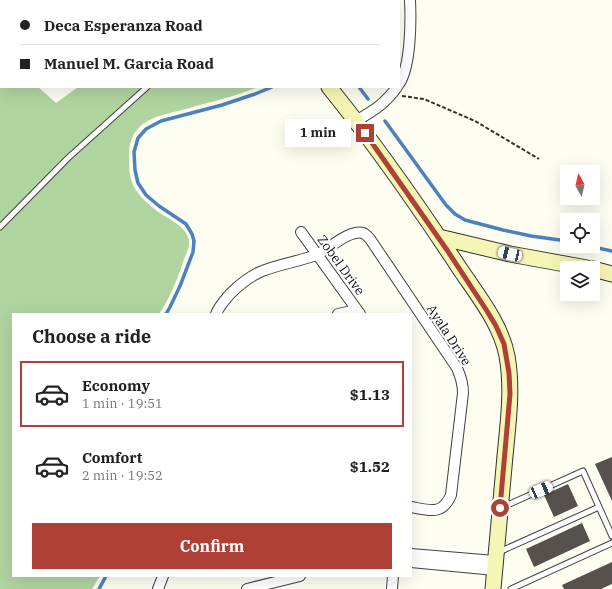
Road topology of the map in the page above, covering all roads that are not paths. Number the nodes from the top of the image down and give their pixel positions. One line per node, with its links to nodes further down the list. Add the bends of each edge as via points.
1 (410, 0): 2 (street, via 407,60)
2 (400, 82)
3 (146, 88): 7 (lane, via 68,158)
4 (330, 88): 6 (main road)
5 (394, 91): 6 (street, via 378,108)
6 (356, 121): 9 (main road)
7 (0, 227)
8 (301, 232): 10 (street, Zobel Drive)
9 (439, 237): 11 (main road); 19 (main road, via 487,311 504,344 510,394)
10 (317, 254): 14 (street, Zobel Drive); 15 (street, via 248,278 224,300); 17 (street, Ayala Drive, via 347,236 356,233 366,235 461,376 463,393 451,495 444,507 439,509)
11 (560, 263)
12 (600, 271): 13 (main road)
13 (612, 274)
14 (359, 312): 16 (street)
15 (217, 313)
16 (348, 313)
17 (412, 507)
18 (599, 507): 19 (lane, via 582,471); 20 (lane); 24 (lane)
19 (500, 508): 24 (main road)
20 (612, 536)
21 (612, 543): 33 (lane)
22 (412, 554): 23 (street)
23 (439, 560): 24 (street); 25 (street)
24 (495, 561): 32 (main road)
25 (412, 562)
26 (163, 577): 29 (street)
27 (296, 577): 30 (street)
28 (393, 577): 31 (street)
29 (158, 589)
30 (247, 589)
31 (392, 589)
32 (493, 589)
33 (511, 589)

